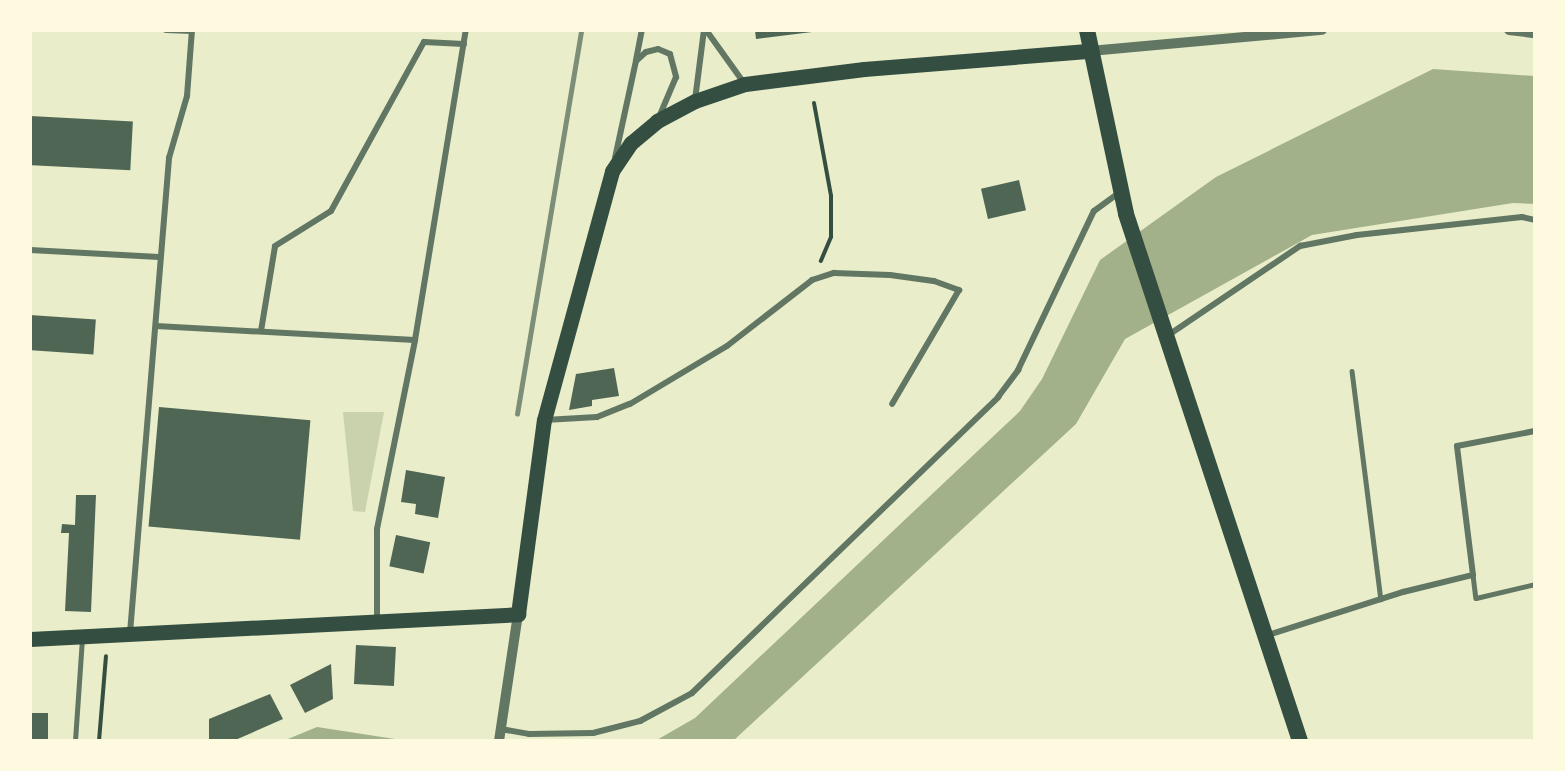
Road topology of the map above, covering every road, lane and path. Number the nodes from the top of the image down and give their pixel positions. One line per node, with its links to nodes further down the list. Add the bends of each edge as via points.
1 (166, 30): 8 (street)
2 (466, 30): 11 (street)
3 (642, 30): 13 (street)
4 (705, 30): 14 (street); 15 (street)
5 (1087, 30): 12 (highway)
6 (1322, 30): 10 (street)
7 (1509, 30): 9 (street)
8 (192, 31): 22 (street, via 187,96 169,158)
9 (1535, 33)
10 (1211, 36): 12 (street)
11 (464, 44): 26 (street, via 424,42 332,211 275,246); 27 (street)
12 (1090, 51): 14 (main road, via 864,69); 19 (highway)
13 (636, 61): 17 (street, via 646,52 658,49 670,54 675,64 674,88); 18 (street)
14 (745, 84): 15 (main road)
15 (695, 101): 17 (main road)
16 (814, 103): 23 (path, via 831,196 831,237)
17 (657, 121): 18 (main road, via 631,142)
18 (612, 171): 30 (main road)
19 (1120, 192): 25 (highway); 42 (street, via 1094,211 1017,370 998,397 692,693 648,718 593,733 529,734)
20 (1535, 220): 25 (street, via 1522,217 1368,234 1300,246)
21 (30, 250): 22 (street)
22 (159, 257): 24 (street)
23 (812, 280): 29 (street, via 834,273 890,275 934,281 959,290); 30 (street, via 727,346 630,404 597,417)
24 (156, 326): 26 (street); 37 (street)
25 (1165, 329): 40 (highway)
26 (261, 331): 27 (street)
27 (415, 340): 36 (street, via 377,529)
28 (1352, 371): 34 (lane)
29 (892, 404)
30 (544, 420): 35 (main road)
31 (1535, 431): 32 (street, via 1457,446)
32 (1473, 575): 33 (lane, via 1476,598); 34 (street)
33 (1535, 584)
34 (1381, 599): 40 (street)
35 (518, 614): 36 (main road); 42 (street)
36 (377, 622): 37 (main road)
37 (130, 633): 38 (main road)
38 (108, 634): 39 (main road); 44 (path)
39 (82, 636): 41 (main road); 43 (lane)
40 (1265, 636): 46 (highway)
41 (30, 639)
42 (501, 729): 45 (street)
43 (75, 741)
44 (99, 741)
45 (499, 741)
46 (1300, 741)

